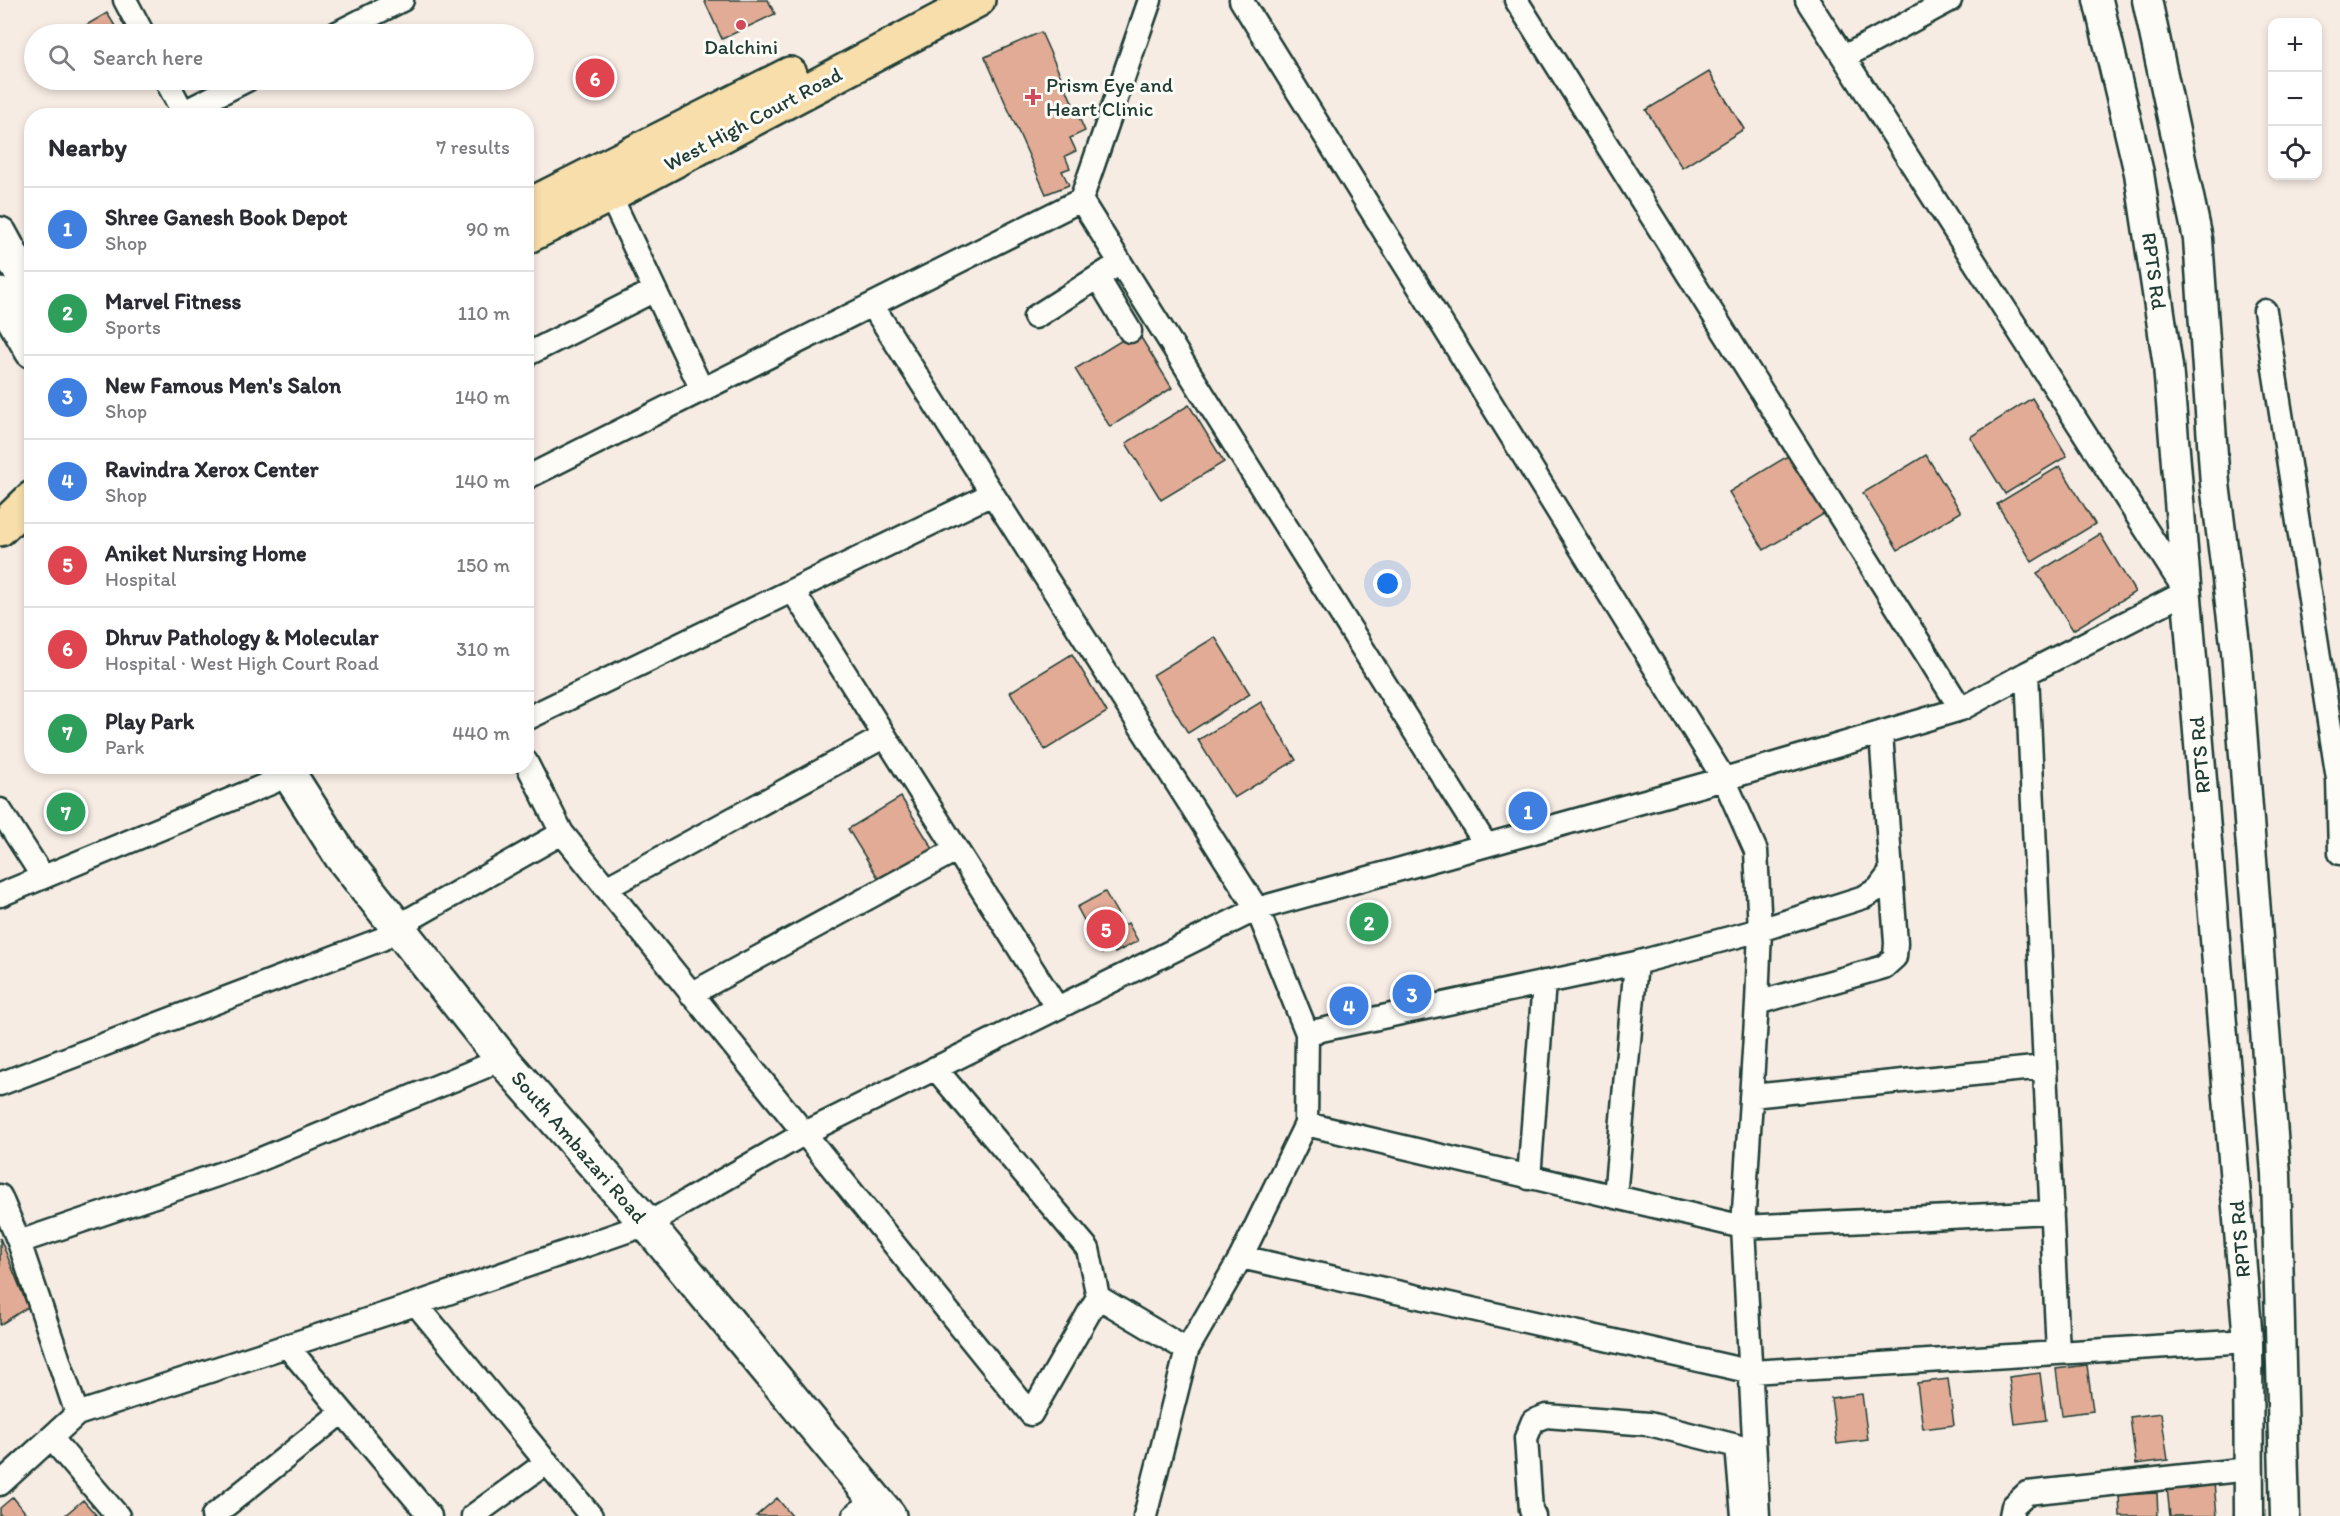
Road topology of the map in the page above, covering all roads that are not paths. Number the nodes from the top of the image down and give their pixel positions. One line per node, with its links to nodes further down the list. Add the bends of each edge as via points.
1 (125, 0): 13 (street)
2 (402, 0): 12 (street)
3 (937, 0): 22 (main road)
4 (978, 0): 20 (main road, West High Court Road)
5 (1150, 0): 21 (street)
6 (1241, 0): 53 (street)
7 (1516, 0): 46 (street)
8 (1807, 0): 15 (street)
9 (1950, 0): 15 (street)
10 (2098, 0): 44 (street, RPTS Rd, via 2143,196 2168,366)
11 (2147, 0): 114 (street, via 2198,239 2215,484 2236,651 2276,1174)
12 (364, 9): 14 (street)
13 (138, 24)
14 (347, 24)
15 (1844, 57): 44 (street)
16 (171, 90): 18 (street)
17 (228, 90): 19 (street)
18 (181, 108)
19 (195, 108)
20 (610, 195): 23 (main road, West High Court Road); 28 (street)
21 (1081, 200): 25 (street); 30 (street)
22 (534, 203)
23 (534, 233)
24 (0, 234): 26 (main road)
25 (1120, 263): 27 (street); 57 (street)
26 (24, 278)
27 (1098, 278): 32 (street); 33 (street)
28 (654, 290): 35 (street); 36 (street)
29 (0, 295): 34 (main road)
30 (872, 305): 36 (street); 39 (street)
31 (2265, 311): 54 (street)
32 (1035, 317)
33 (1130, 331)
34 (24, 337)
35 (534, 351)
36 (702, 390): 37 (street)
37 (534, 474)
38 (24, 482): 40 (main road)
39 (992, 494): 43 (street); 64 (street)
40 (0, 505)
41 (24, 506): 42 (main road)
42 (0, 529)
43 (793, 591): 47 (street); 49 (street)
44 (2186, 592): 45 (street); 90 (street, RPTS Rd)
45 (2026, 673): 46 (street); 75 (street)
46 (1961, 709): 48 (street)
47 (534, 715)
48 (1881, 733): 53 (street); 60 (street)
49 (885, 736): 58 (street); 62 (street)
50 (270, 774): 61 (street)
51 (276, 774): 66 (main road, South Ambazari Road, via 341,856)
52 (532, 774): 56 (street)
53 (1724, 779): 57 (street); 65 (street, via 1756,851)
54 (2339, 779): 59 (street)
55 (0, 810): 61 (street)
56 (562, 834): 62 (street); 66 (street)
57 (1486, 845): 64 (street)
58 (957, 850): 69 (street); 71 (street)
59 (2340, 853)
60 (1890, 873): 65 (street, via 1878,889 1864,897); 70 (street, via 1895,957 1884,967)
61 (43, 877): 63 (street)
62 (606, 888): 69 (street)
63 (0, 895)
64 (1257, 909): 71 (street); 72 (street)
65 (1760, 930): 67 (street); 70 (street)
66 (390, 933): 73 (main road, South Ambazari Road); 76 (street); 84 (main road, South Ambazari Road, via 503,1060)
67 (1636, 963): 68 (street); 82 (street)
68 (1544, 982): 72 (street); 80 (street)
69 (691, 994): 79 (street)
70 (1757, 1003): 77 (street)
71 (1057, 1008): 74 (street)
72 (1307, 1032): 78 (street)
73 (483, 1067): 84 (main road, South Ambazari Road); 86 (street, via 249,1164)
74 (935, 1068): 79 (street); 88 (street, via 1088,1249)
75 (2045, 1068): 77 (street); 83 (street)
76 (0, 1084)
77 (1751, 1096): 85 (street)
78 (1306, 1124): 80 (street); 87 (street)
79 (805, 1133): 84 (street); 88 (street, via 1031,1414)
80 (1529, 1178): 82 (street)
81 (0, 1196): 86 (street)
82 (1615, 1197): 85 (street)
83 (2052, 1212): 85 (street); 93 (street)
84 (637, 1227): 89 (street); 103 (main road, South Ambazari Road)
85 (1743, 1227): 94 (street)
86 (19, 1242): 96 (street)
87 (1241, 1257): 92 (street); 94 (street)
88 (1098, 1297): 92 (street)
89 (416, 1304): 91 (street); 99 (street)
90 (2248, 1341): 93 (street); 100 (street, RPTS Rd)
91 (287, 1346): 95 (street); 96 (street)
92 (1187, 1350): 108 (street)
93 (2058, 1353): 94 (street)
94 (1752, 1372): 98 (street)
95 (342, 1412): 102 (street); 105 (street)
96 (77, 1414): 97 (street)
97 (52, 1439): 101 (street); 104 (street)
98 (1747, 1460): 109 (street, via 1737,1446 1649,1424 1546,1416 1533,1421 1526,1438); 110 (street); 111 (street)
99 (547, 1462): 106 (street); 107 (street)
100 (2249, 1469): 112 (street, via 2027,1493 2013,1506); 113 (street, RPTS Rd)
101 (0, 1484)
102 (425, 1514)
103 (867, 1515)
104 (118, 1516)
105 (213, 1516)
106 (473, 1516)
107 (591, 1516)
108 (1145, 1516)
109 (1534, 1516)
110 (1743, 1516)
111 (1758, 1516)
112 (2011, 1516)
113 (2249, 1516)
114 (2285, 1516)

